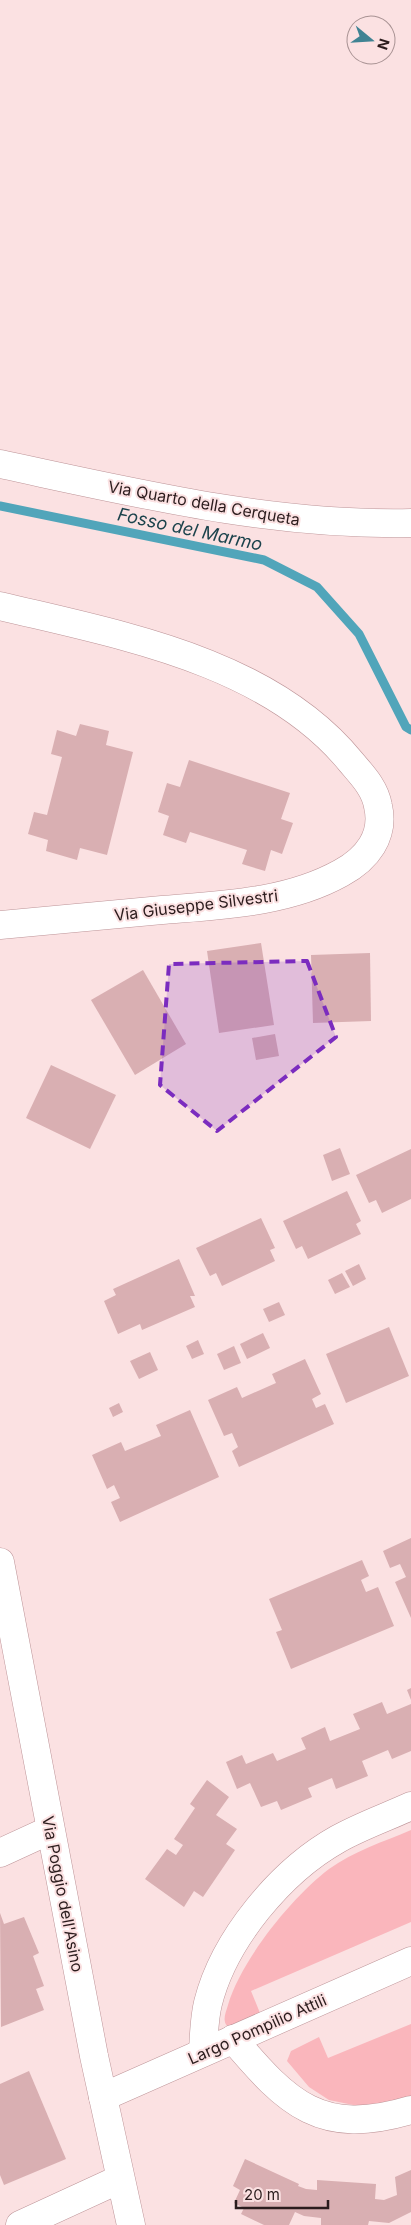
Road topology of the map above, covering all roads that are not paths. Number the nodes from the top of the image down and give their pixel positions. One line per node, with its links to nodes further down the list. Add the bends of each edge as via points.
1 (0, 464): 2 (street, Via Quarto della Cerqueta, via 178,502 248,513 310,521)
2 (411, 523)
3 (0, 606): 4 (street, Via Giuseppe Silvestri, via 139,641 225,671 253,685 288,705 337,745 370,786 377,798 380,814 376,839 363,858 340,874 286,895 215,906)
4 (0, 925)
5 (0, 1562): 7 (street, Via Poggio dell'Asino)
6 (411, 1806): 11 (street, via 323,1848 288,1875 268,1897 243,1931 217,1977 206,2015)
7 (50, 1830): 8 (street); 12 (street, Via Poggio dell'Asino)
8 (0, 1853)
9 (411, 1961): 10 (street, Largo Pompilio Attili)
10 (233, 2039): 11 (street, Largo Pompilio Attili); 13 (street, via 276,2088 321,2115 363,2120)
11 (204, 2052): 12 (street, Largo Pompilio Attili)
12 (103, 2097): 14 (street, Via Poggio dell'Asino)
13 (411, 2110)
14 (120, 2179): 15 (street); 16 (street, Via Poggio dell'Asino)
15 (20, 2225)
16 (131, 2225)

